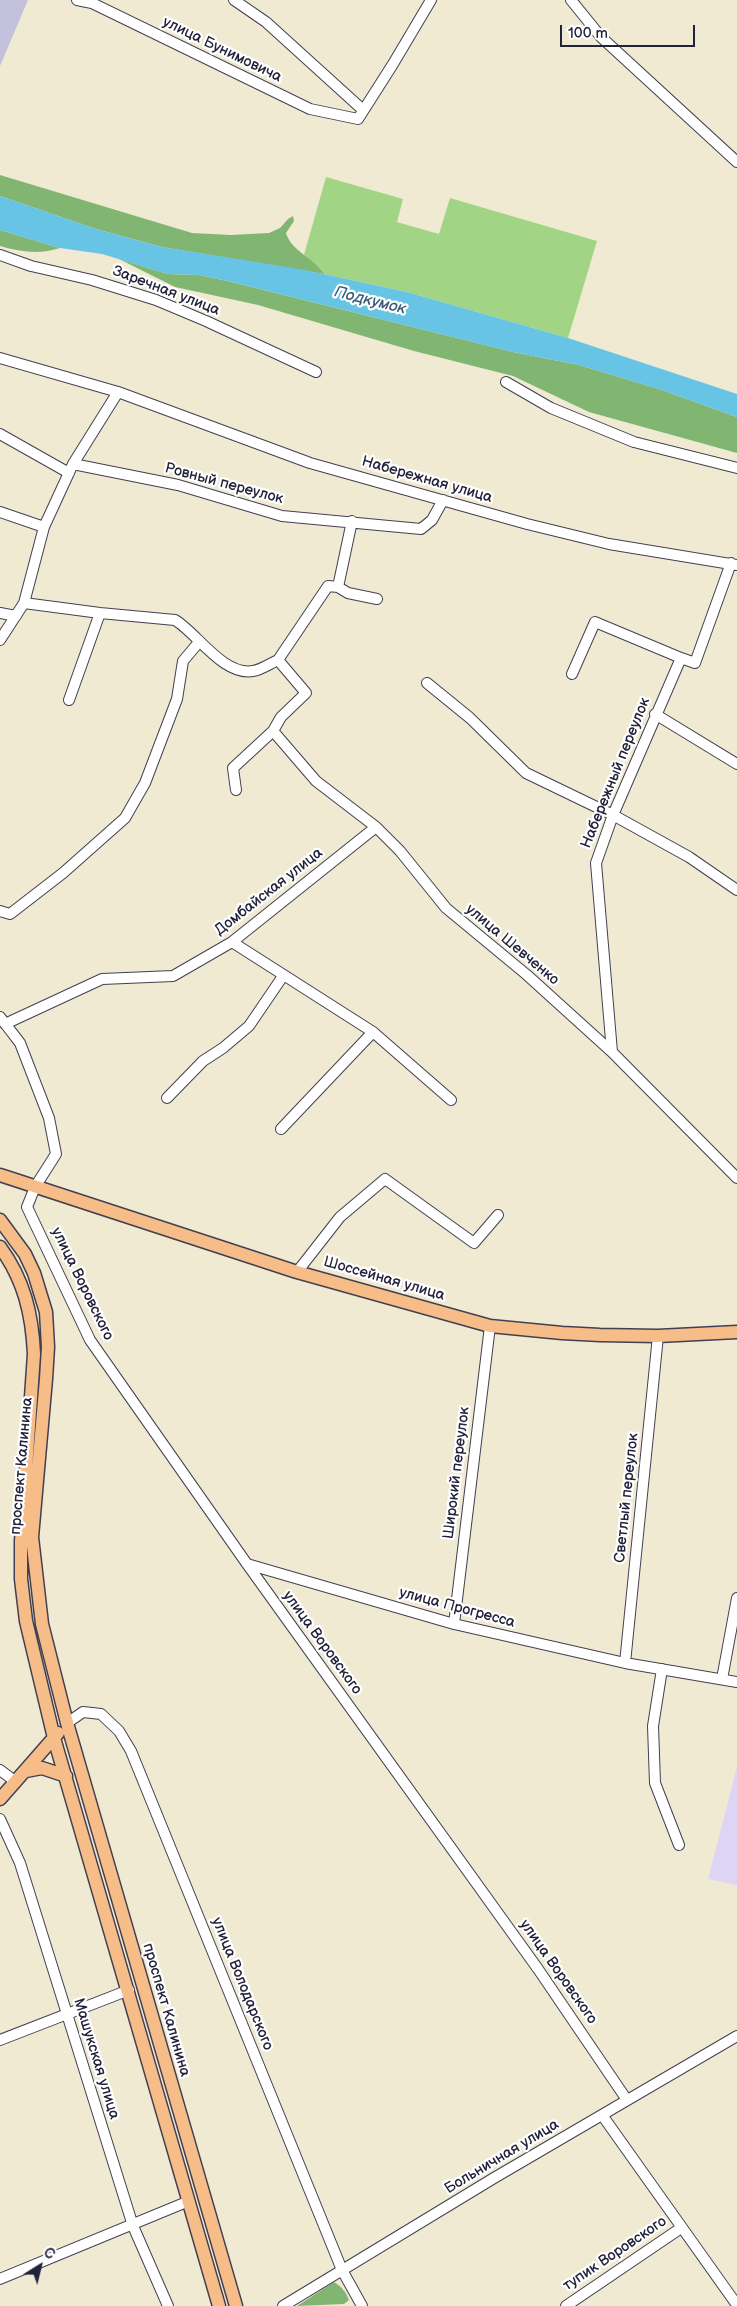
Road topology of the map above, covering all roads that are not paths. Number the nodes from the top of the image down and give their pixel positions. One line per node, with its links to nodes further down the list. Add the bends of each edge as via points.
1 (76, 0): 5 (street, улица Бунимовича, via 92,3 310,109)
2 (234, 0): 5 (street, via 266,22)
3 (431, 0): 5 (street)
4 (570, 0): 6 (street, via 601,37)
5 (360, 114)
6 (737, 162)
7 (0, 255): 9 (street, Заречная улица, via 156,300)
8 (0, 358): 11 (street, Набережная улица)
9 (316, 372)
10 (506, 382): 13 (street, via 551,408 634,442)
11 (118, 392): 14 (street); 15 (street, Набережная улица, via 310,462)
12 (0, 434): 14 (street, Ровный переулок)
13 (737, 468)
14 (71, 469): 17 (street, Ровный переулок, via 178,486 282,516); 18 (street)
15 (443, 500): 17 (street, Ровный переулок, via 432,520 422,529); 19 (street, Набережная улица, via 609,544)
16 (0, 512): 18 (street)
17 (352, 521): 20 (street)
18 (44, 527): 22 (street)
19 (735, 564): 28 (street, via 695,663)
20 (338, 587): 21 (street, via 348,593); 29 (street, via 328,586)
21 (377, 598)
22 (24, 603): 24 (street); 25 (street)
23 (0, 613): 25 (street)
24 (100, 613): 27 (street, via 175,620); 32 (street)
25 (16, 616): 26 (street)
26 (0, 640)
27 (200, 642): 29 (street, via 210,654 236,668 252,671); 40 (street, via 183,661 177,699 145,783 125,818 10,914)
28 (681, 658): 30 (street, via 595,622); 33 (street, Набережный переулок)
29 (278, 660): 34 (street, via 306,692)
30 (572, 674)
31 (427, 683): 37 (street, via 470,718 526,773)
32 (69, 700)
33 (655, 714): 35 (street); 37 (street, Набережный переулок)
34 (273, 731): 36 (street, via 233,768); 38 (street, улица Шевченко, via 316,782)
35 (737, 764)
36 (236, 790)
37 (613, 816): 39 (street, via 689,857); 45 (street, Набережный переулок, via 596,863)
38 (376, 827): 41 (street, Домбайская улица); 45 (street, улица Шевченко, via 446,908)
39 (737, 890)
40 (1, 912)
41 (232, 942): 42 (street); 43 (street, Домбайская улица, via 173,976 102,979)
42 (283, 976): 44 (street); 46 (street, via 249,1026 203,1061)
43 (3, 1021): 51 (street, via 20,1043 49,1118 56,1154)
44 (373, 1032): 47 (street); 48 (street)
45 (612, 1052): 50 (street, улица Шевченко)
46 (167, 1098)
47 (451, 1100)
48 (281, 1129)
49 (2, 1177): 51 (main road, Шоссейная улица)
50 (737, 1178)
51 (34, 1187): 55 (main road, Шоссейная улица); 59 (street, улица Воровского, via 27,1207 90,1340)
52 (498, 1215): 55 (street, via 474,1243 385,1179 340,1217)
53 (0, 1220): 66 (main road, проспект Калинина, via 34,1272 46,1312 46,1371 32,1537 42,1624)
54 (0, 1247): 67 (main road, проспект Калинина, via 22,1283 33,1325 34,1354 20,1541 21,1579 28,1629)
55 (297, 1272): 56 (main road, Шоссейная улица)
56 (490, 1326): 58 (main road, Шоссейная улица, via 562,1333); 61 (street, Широкий переулок)
57 (737, 1332): 58 (main road, Шоссейная улица)
58 (658, 1336): 62 (street, Светлый переулок)
59 (247, 1564): 61 (street, улица Прогресса); 79 (street, улица Воровского, via 532,1961)
60 (737, 1598): 64 (street)
61 (454, 1624): 62 (street, улица Прогресса)
62 (626, 1663): 63 (street, улица Прогресса)
63 (662, 1669): 64 (street, улица Прогресса); 74 (street, via 653,1726 655,1783)
64 (722, 1679): 65 (street, улица Прогресса)
65 (737, 1682)
66 (67, 1723): 67 (main road); 84 (street, улица Володарского, via 83,1712 100,1714 119,1731 131,1751); 89 (main road, проспект Калинина)
67 (54, 1738): 69 (main road); 70 (main road, проспект Калинина)
68 (0, 1770): 71 (street)
69 (26, 1771): 70 (main road, via 42,1768); 71 (main road)
70 (66, 1776): 75 (main road, проспект Калинина)
71 (16, 1782): 72 (main road)
72 (0, 1799)
73 (0, 1820): 76 (street, Машукская улица, via 20,1863)
74 (679, 1846)
75 (129, 1990): 76 (street); 81 (main road, проспект Калинина)
76 (66, 2013): 78 (street); 82 (street, Машукская улица)
77 (737, 2036): 79 (street, Больничная улица)
78 (0, 2040)
79 (627, 2100): 80 (street, Больничная улица)
80 (602, 2114): 83 (street); 84 (street, Больничная улица)
81 (189, 2201): 82 (street); 88 (main road, проспект Калинина)
82 (133, 2226): 85 (street); 87 (street, Машукская улица)
83 (681, 2228): 86 (street); 92 (street, тупик Воровского)
84 (342, 2270): 90 (street, Больничная улица); 91 (street, улица Володарского)
85 (0, 2279)
86 (737, 2305)
87 (168, 2306)
88 (219, 2306)
89 (236, 2306)
90 (283, 2306)
91 (362, 2306)
92 (566, 2306)

